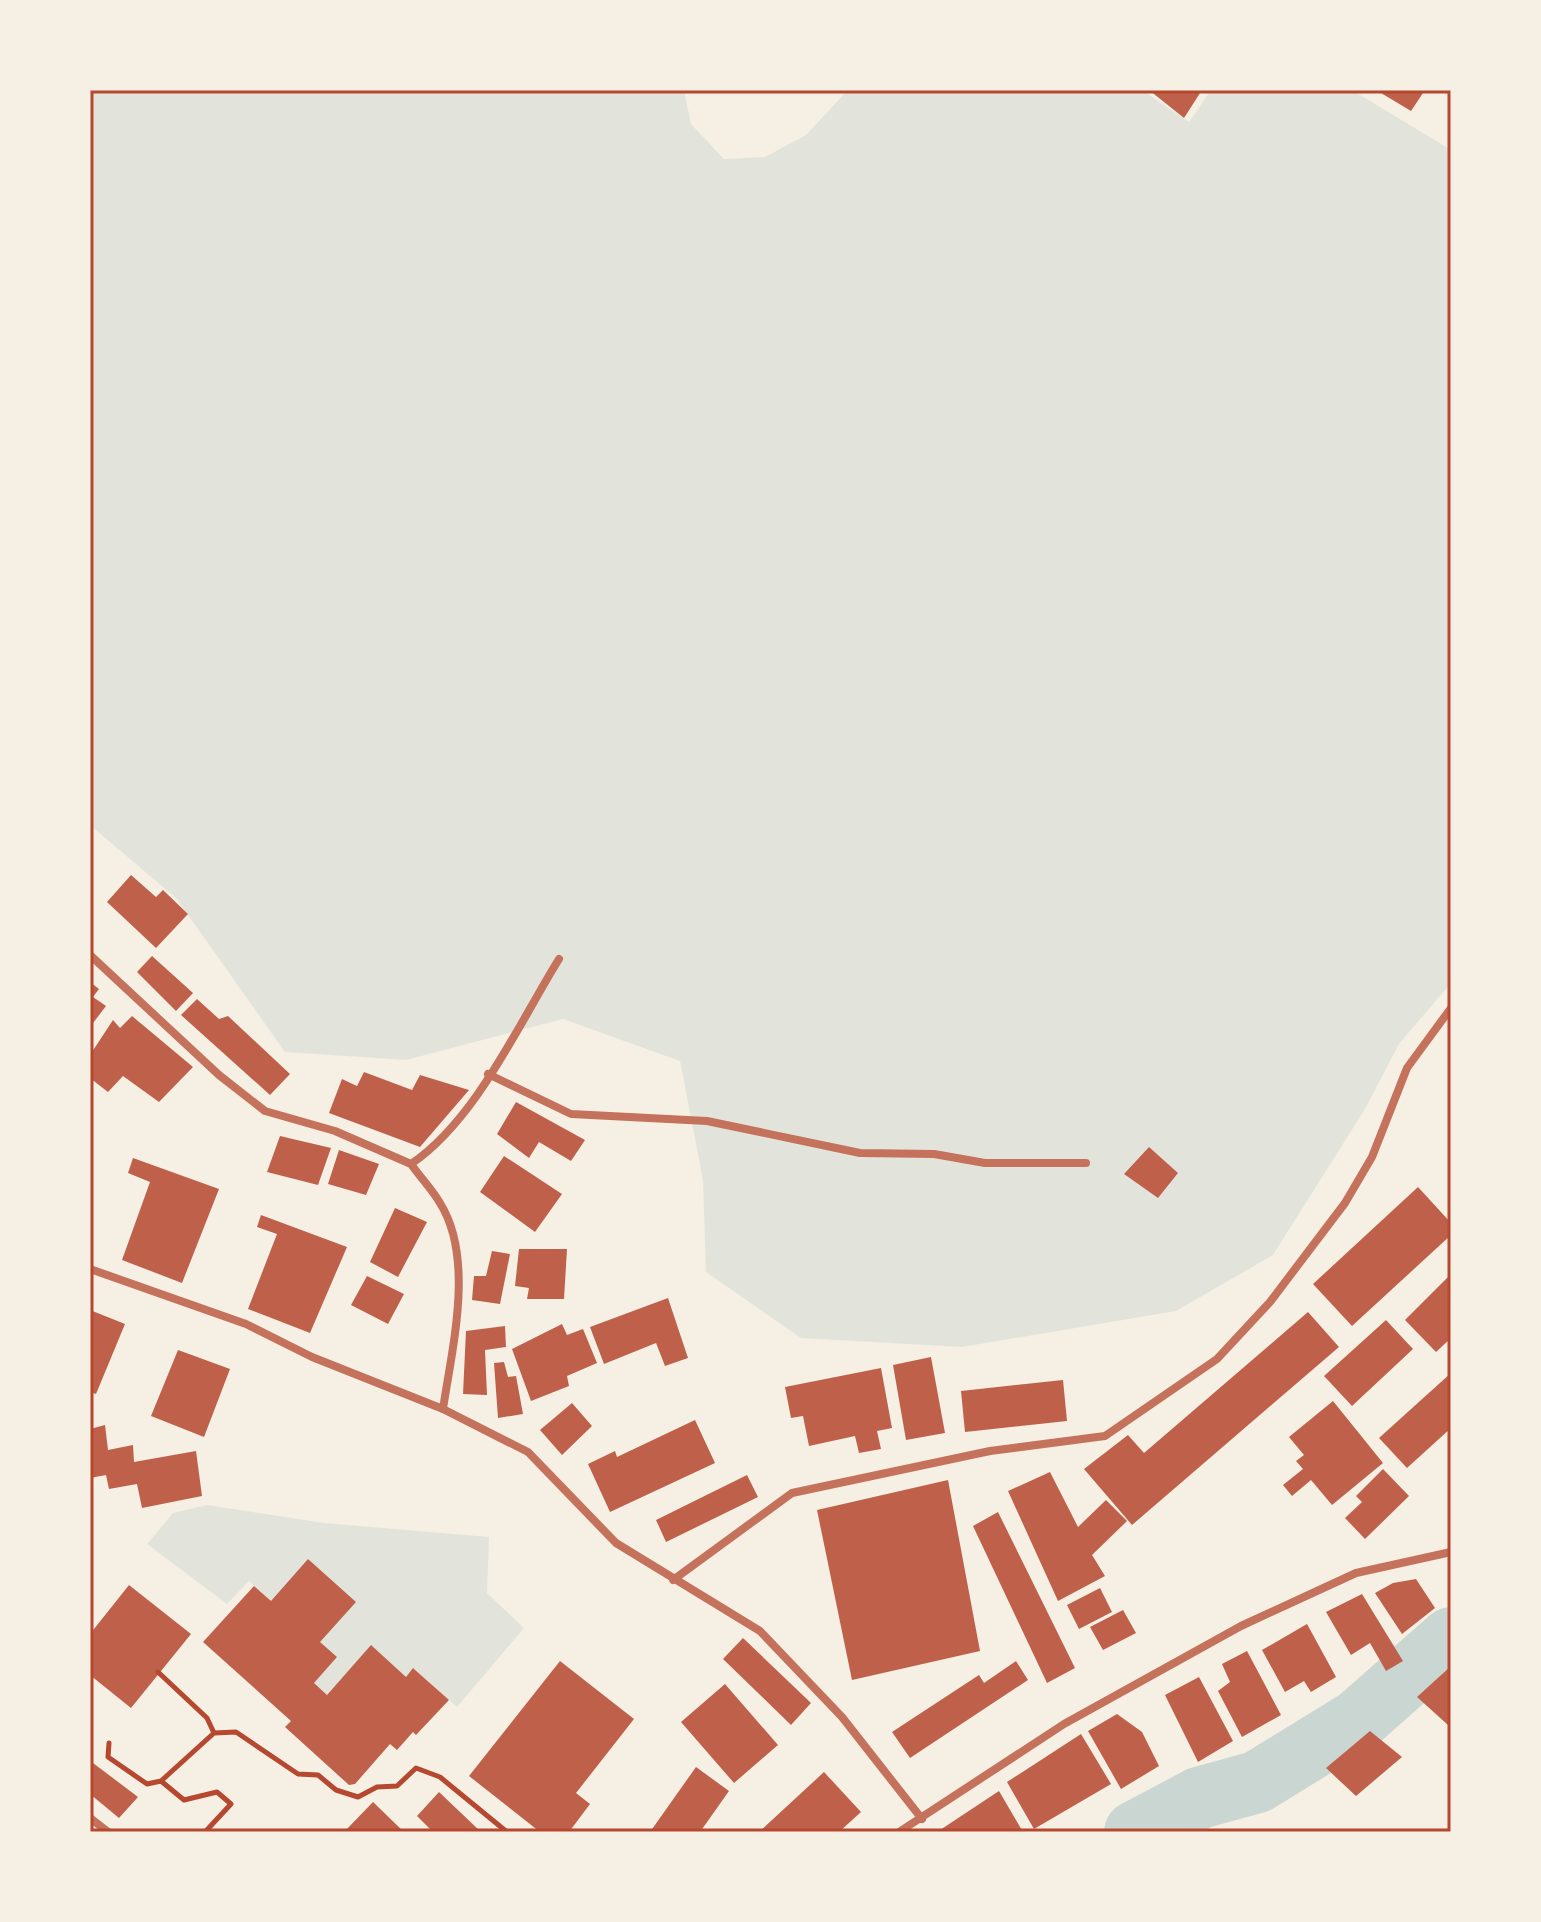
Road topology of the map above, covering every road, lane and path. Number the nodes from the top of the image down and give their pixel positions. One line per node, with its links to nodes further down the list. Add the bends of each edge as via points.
1 (90, 955): 6 (street, via 265,1111 335,1131)
2 (559, 959): 4 (street)
3 (1451, 1008): 10 (street, via 1407,1068 1372,1157 1345,1203 1270,1302 1217,1359 1105,1436 990,1451 792,1493)
4 (488, 1074): 5 (street, via 571,1114 707,1121 860,1153 934,1154 985,1163); 6 (street, via 481,1091)
5 (1086, 1163)
6 (411, 1164): 8 (street, via 442,1205 455,1244 459,1301)
7 (90, 1269): 8 (street, via 246,1324 312,1357)
8 (443, 1409): 10 (street, via 528,1452 616,1543)
9 (1451, 1552): 16 (street, via 1356,1573 1241,1626 1064,1724)
10 (673, 1580): 16 (street, via 760,1631 842,1717)
11 (158, 1672): 12 (path, via 207,1718)
12 (214, 1733): 14 (path); 19 (path, via 236,1732 298,1774 318,1775 336,1790 358,1797 377,1787 397,1786 416,1768 440,1777)
13 (109, 1743): 14 (path, via 108,1757 147,1784)
14 (161, 1781): 18 (path, via 184,1800 217,1792 231,1804)
15 (90, 1818): 17 (street)
16 (922, 1819): 20 (street)
17 (108, 1832)
18 (205, 1832)
19 (507, 1832)
20 (899, 1832)

